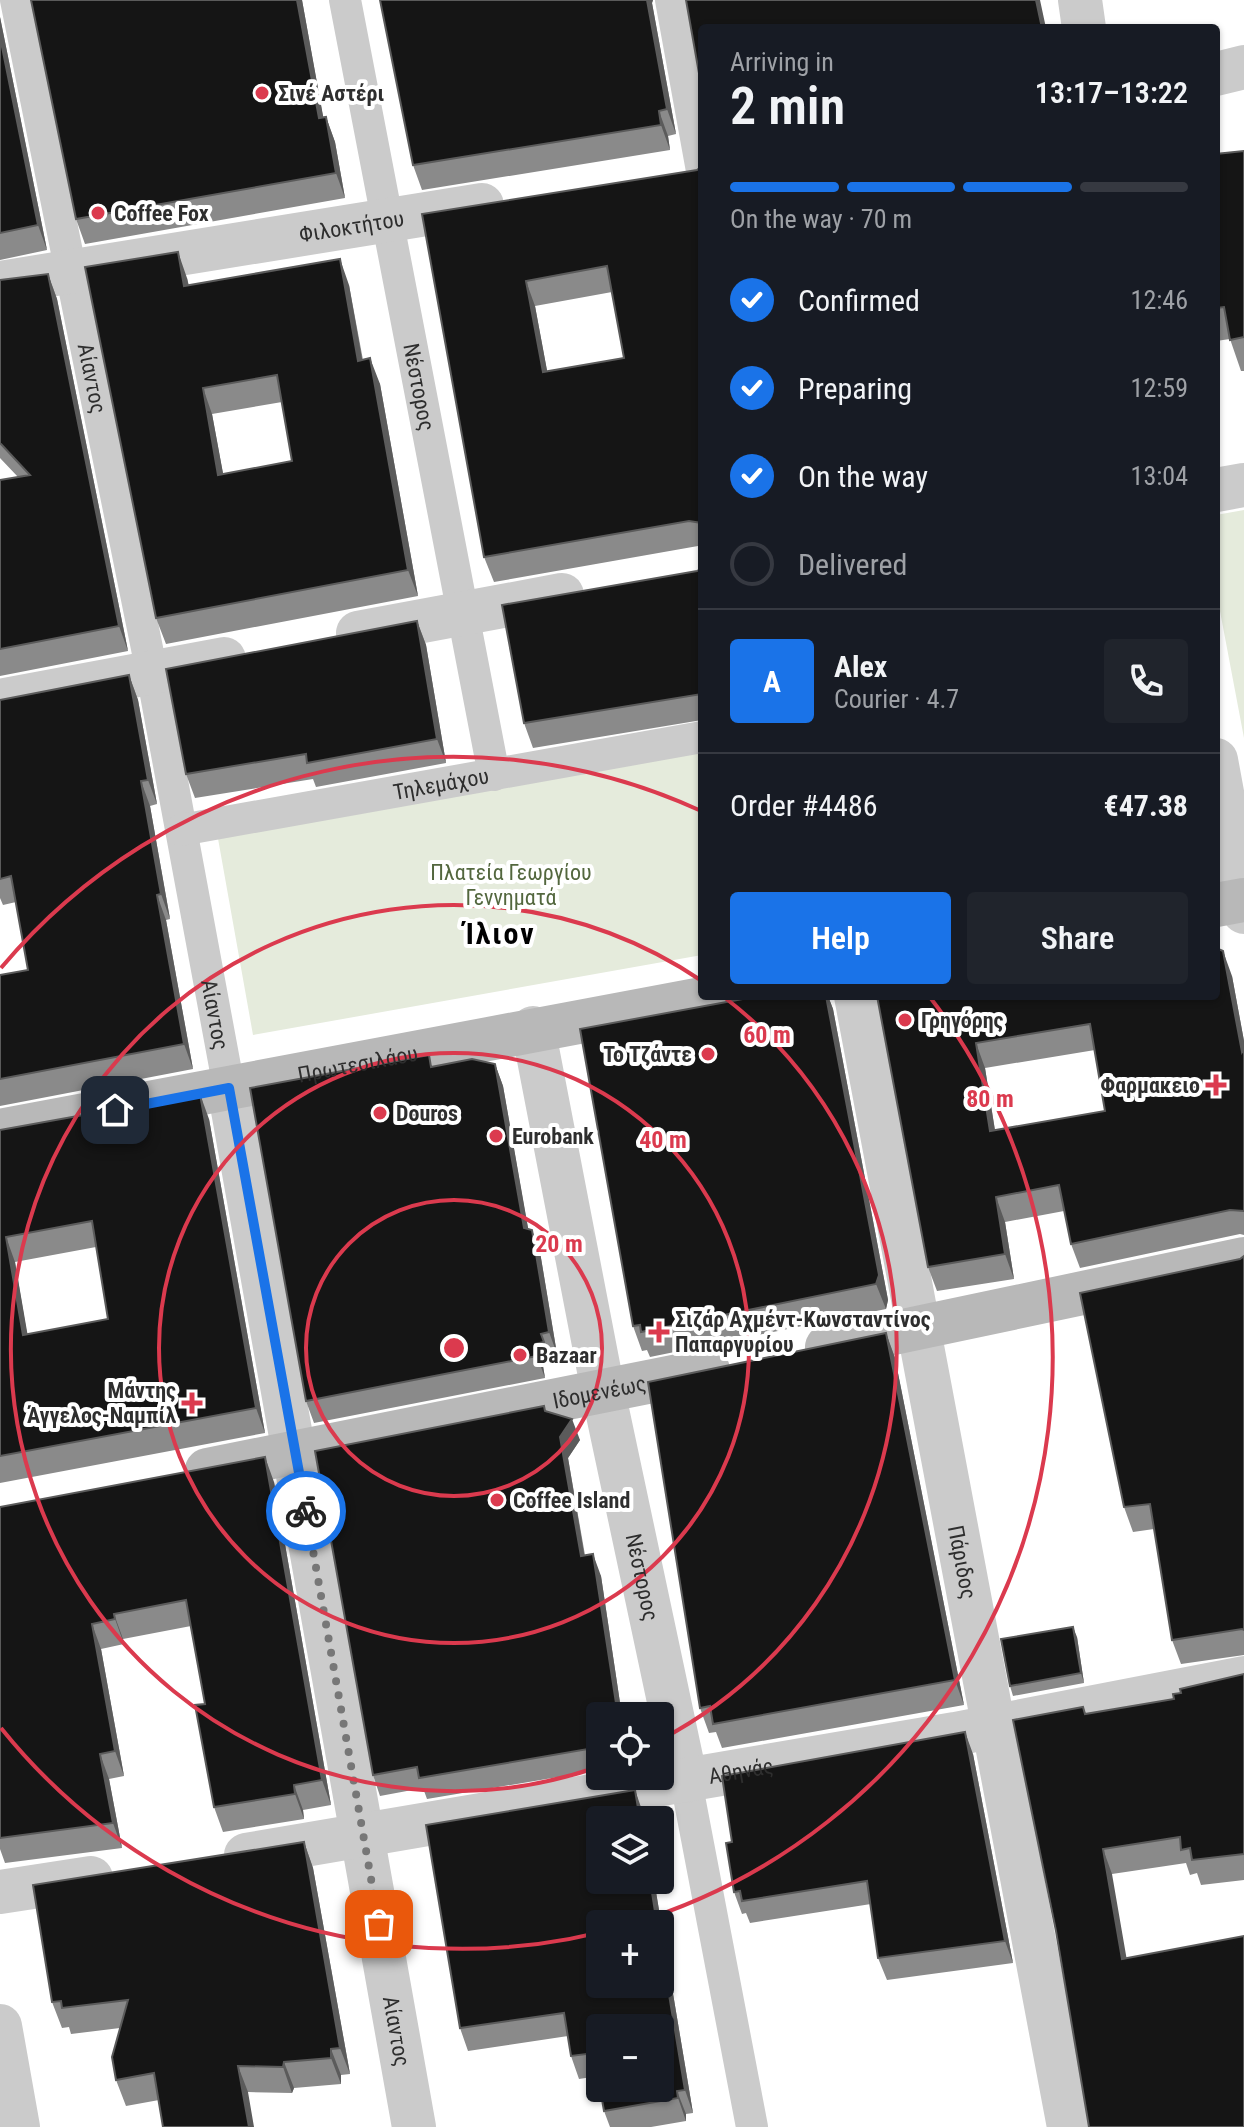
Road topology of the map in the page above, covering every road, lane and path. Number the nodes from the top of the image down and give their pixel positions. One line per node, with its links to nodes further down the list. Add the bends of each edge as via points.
1 (16, 0): 13 (street, Αίαντος)
2 (345, 0): 12 (street, Νέστορος)
3 (671, 0): 8 (street)
4 (1080, 0): 5 (street)
5 (1083, 24)
6 (1244, 67): 7 (street)
7 (1220, 73)
8 (698, 149)
9 (698, 172): 10 (street)
10 (655, 178)
11 (514, 200): 12 (street, Φιλοκτήτου)
12 (389, 220): 13 (street, Φιλοκτήτου); 18 (street, Νέστορος)
13 (71, 270): 14 (street, Φιλοκτήτου); 21 (street, Αίαντος)
14 (0, 283)
15 (1244, 485): 16 (street)
16 (1220, 489)
17 (596, 589): 18 (street)
18 (461, 613): 19 (street); 24 (street, Νέστορος)
19 (322, 640)
20 (260, 652): 21 (street)
21 (152, 673): 22 (street); 26 (street, Αίαντος)
22 (0, 701)
23 (698, 738): 24 (street, Τηλεμάχου)
24 (494, 775): 26 (street, Τηλεμάχου)
25 (1220, 789): 27 (street)
26 (181, 830): 31 (street, Αίαντος)
27 (1236, 904)
28 (698, 999): 30 (main road, Πρωτεσιλάου)
29 (857, 1000): 34 (street, Πάριδος)
30 (533, 1028): 31 (main road, Πρωτεσιλάου); 35 (street, Νέστορος)
31 (229, 1088): 32 (main road, Πρωτεσιλάου); 36 (street, Αίαντος)
32 (0, 1131)
33 (1244, 1259): 34 (main road, Ιδομενέως)
34 (918, 1329): 35 (main road, Ιδομενέως); 39 (street, Πάριδος)
35 (603, 1391): 36 (main road, Ιδομενέως); 40 (street, Νέστορος)
36 (296, 1453): 37 (main road, Ιδομενέως); 41 (street, Αίαντος)
37 (171, 1476)
38 (1244, 1678): 39 (street, Αθηνάς)
39 (992, 1726): 40 (street, Αθηνάς); 49 (street, Πάριδος)
40 (686, 1781): 41 (street, Αθηνάς); 48 (street, Νέστορος)
41 (364, 1837): 42 (street, Αθηνάς); 47 (street, Αίαντος)
42 (212, 1860)
43 (137, 1872): 44 (street)
44 (0, 1892)
45 (0, 2026): 46 (street)
46 (18, 2127)
47 (414, 2127)
48 (752, 2127)
49 (1069, 2127)

